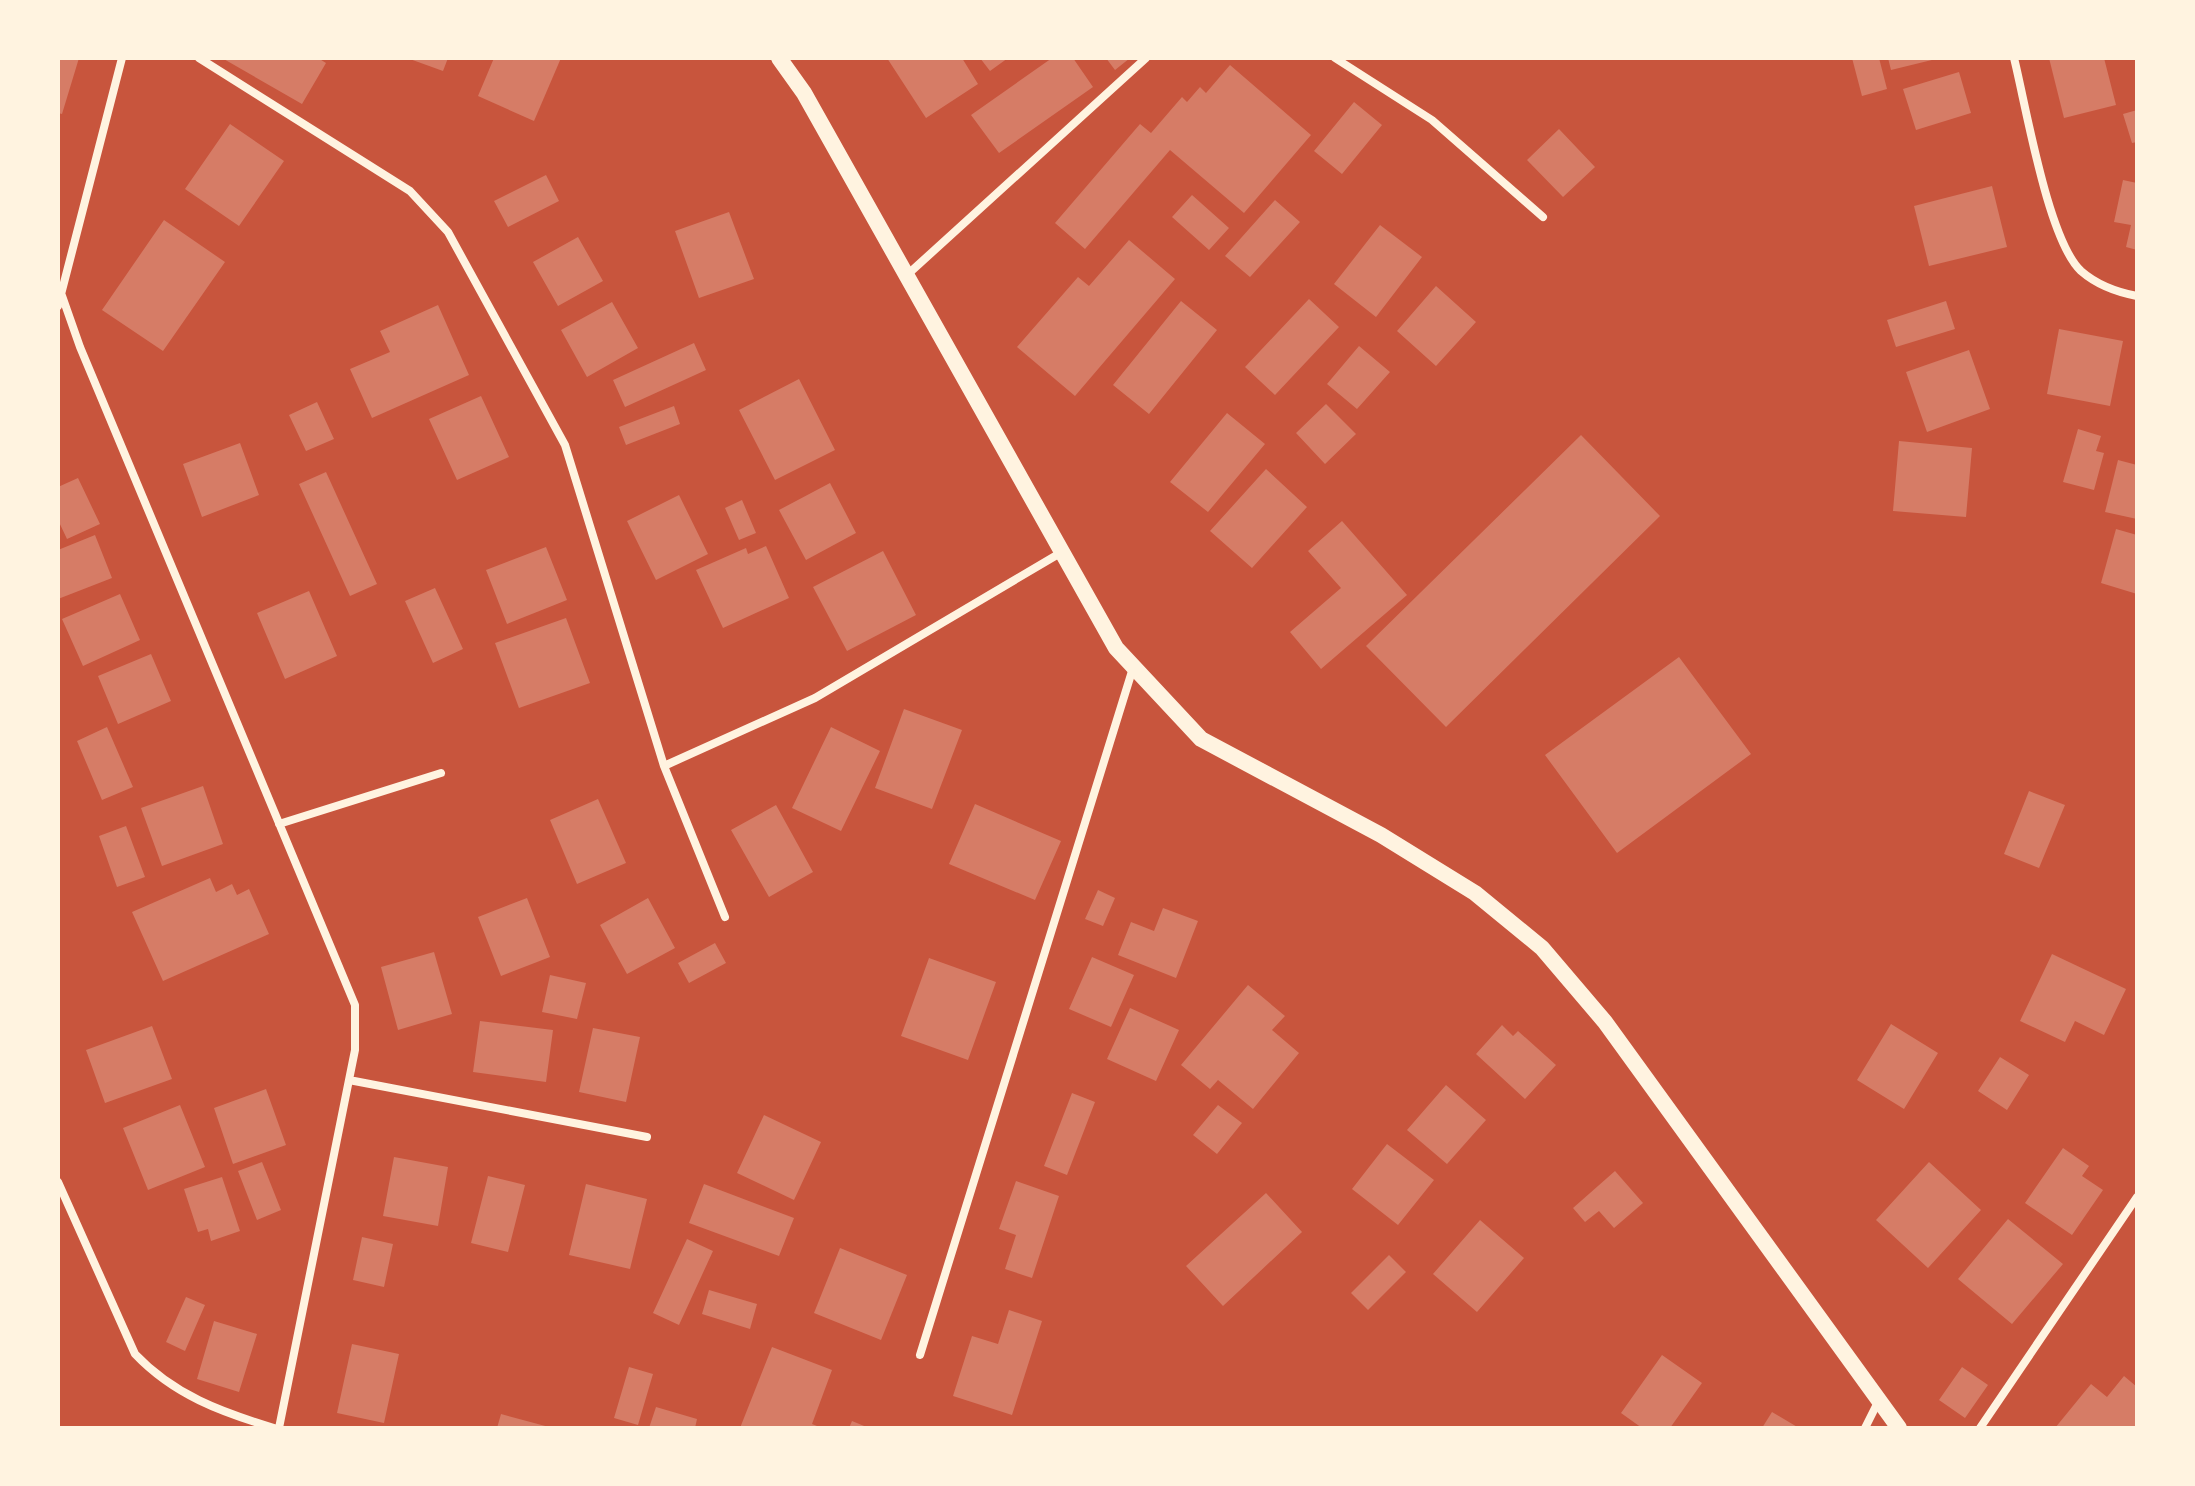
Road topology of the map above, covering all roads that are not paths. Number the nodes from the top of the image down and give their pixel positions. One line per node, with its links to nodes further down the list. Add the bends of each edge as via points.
1 (122, 58): 9 (street)
2 (199, 58): 14 (street, via 410,191 448,232 565,445)
3 (779, 58): 8 (main road)
4 (1146, 58): 8 (street)
5 (1335, 58): 7 (street, via 1432,120)
6 (2014, 58): 10 (street, via 2059,238 2080,270 2111,291)
7 (1543, 217)
8 (906, 275): 12 (main road)
9 (60, 290): 11 (street); 16 (street)
10 (2137, 296)
11 (58, 306)
12 (1063, 552): 13 (main road, via 1116,648); 14 (street, via 815,698)
13 (1134, 668): 22 (street); 23 (main road, via 1201,739 1475,893 1542,948 1605,1022)
14 (664, 766): 17 (street)
15 (441, 773): 16 (street)
16 (279, 824): 18 (street, via 355,1005)
17 (725, 917)
18 (349, 1080): 19 (street); 24 (street)
19 (647, 1137)
20 (58, 1182): 24 (street, via 135,1354 155,1376 210,1409)
21 (2137, 1197): 27 (street)
22 (920, 1355)
23 (1879, 1401): 25 (street); 26 (main road)
24 (276, 1428)
25 (1865, 1428)
26 (1899, 1428)
27 (1980, 1428)

